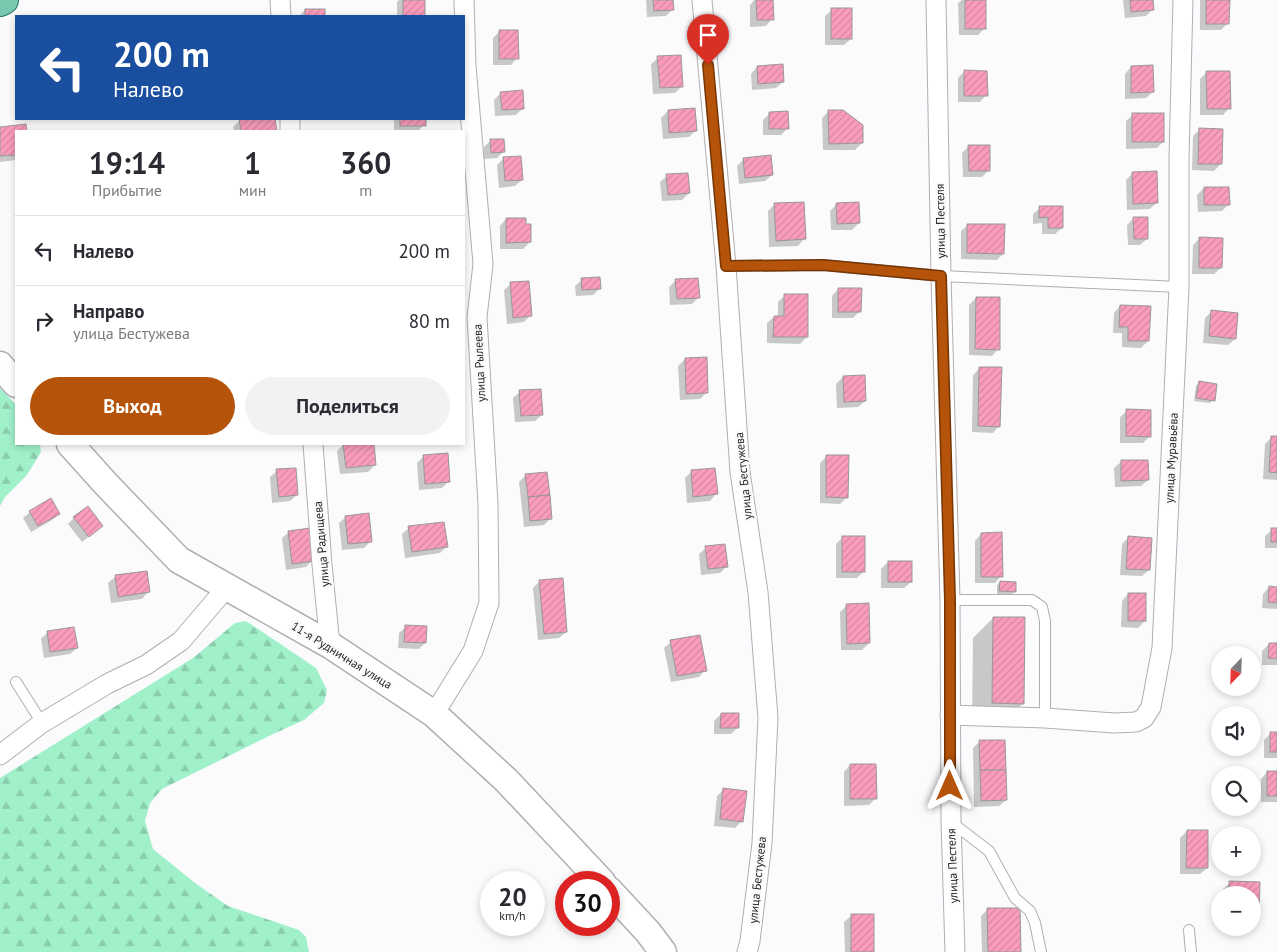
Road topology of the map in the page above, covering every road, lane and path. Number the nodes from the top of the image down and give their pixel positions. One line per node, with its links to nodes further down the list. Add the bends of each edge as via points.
1 (4, 0): 7 (main road)
2 (280, 0): 8 (street)
3 (464, 0): 9 (street, улица Рылеева)
4 (702, 0): 11 (street, улица Бестужева)
5 (936, 0): 12 (street, улица Пестеля)
6 (1183, 0): 13 (street, улица Муравьёва)
7 (0, 2)
8 (281, 15)
9 (464, 15)
10 (465, 33): 22 (street, улица Рылеева, via 483,264 477,317 490,603 473,651)
11 (726, 266): 12 (lane, via 823,265); 32 (street, улица Бестужева, via 740,472 758,592 768,718 762,843)
12 (941, 276): 13 (lane); 19 (street, улица Пестеля)
13 (1179, 287): 24 (street, улица Муравьёва, via 1162,648 1151,707 1144,718 1136,722 1114,724)
14 (0, 365): 15 (main road)
15 (15, 383)
16 (71, 445): 18 (main road, 11-я Рудничная улица, via 179,560)
17 (313, 445): 20 (street, улица Радищева)
18 (228, 587): 20 (main road, 11-я Рудничная улица); 25 (street, via 181,641 146,665)
19 (950, 600): 23 (street, улица Пестеля); 24 (lane, via 1032,600 1042,607 1045,621)
20 (330, 645): 22 (main road, 11-я Рудничная улица)
21 (16, 682): 25 (lane)
22 (434, 714): 28 (main road, 11-я Рудничная улица, via 506,780)
23 (950, 715): 24 (street, улица Муравьёва); 27 (street, улица Пестеля)
24 (1045, 718)
25 (42, 723): 26 (street)
26 (0, 755)
27 (950, 821): 33 (street, улица Пестеля); 34 (lane, via 989,851 1016,898 1030,912)
28 (592, 871)
29 (620, 902): 31 (main road)
30 (1188, 930): 35 (lane)
31 (663, 952)
32 (747, 952)
33 (955, 952)
34 (1041, 952)
35 (1191, 952)

